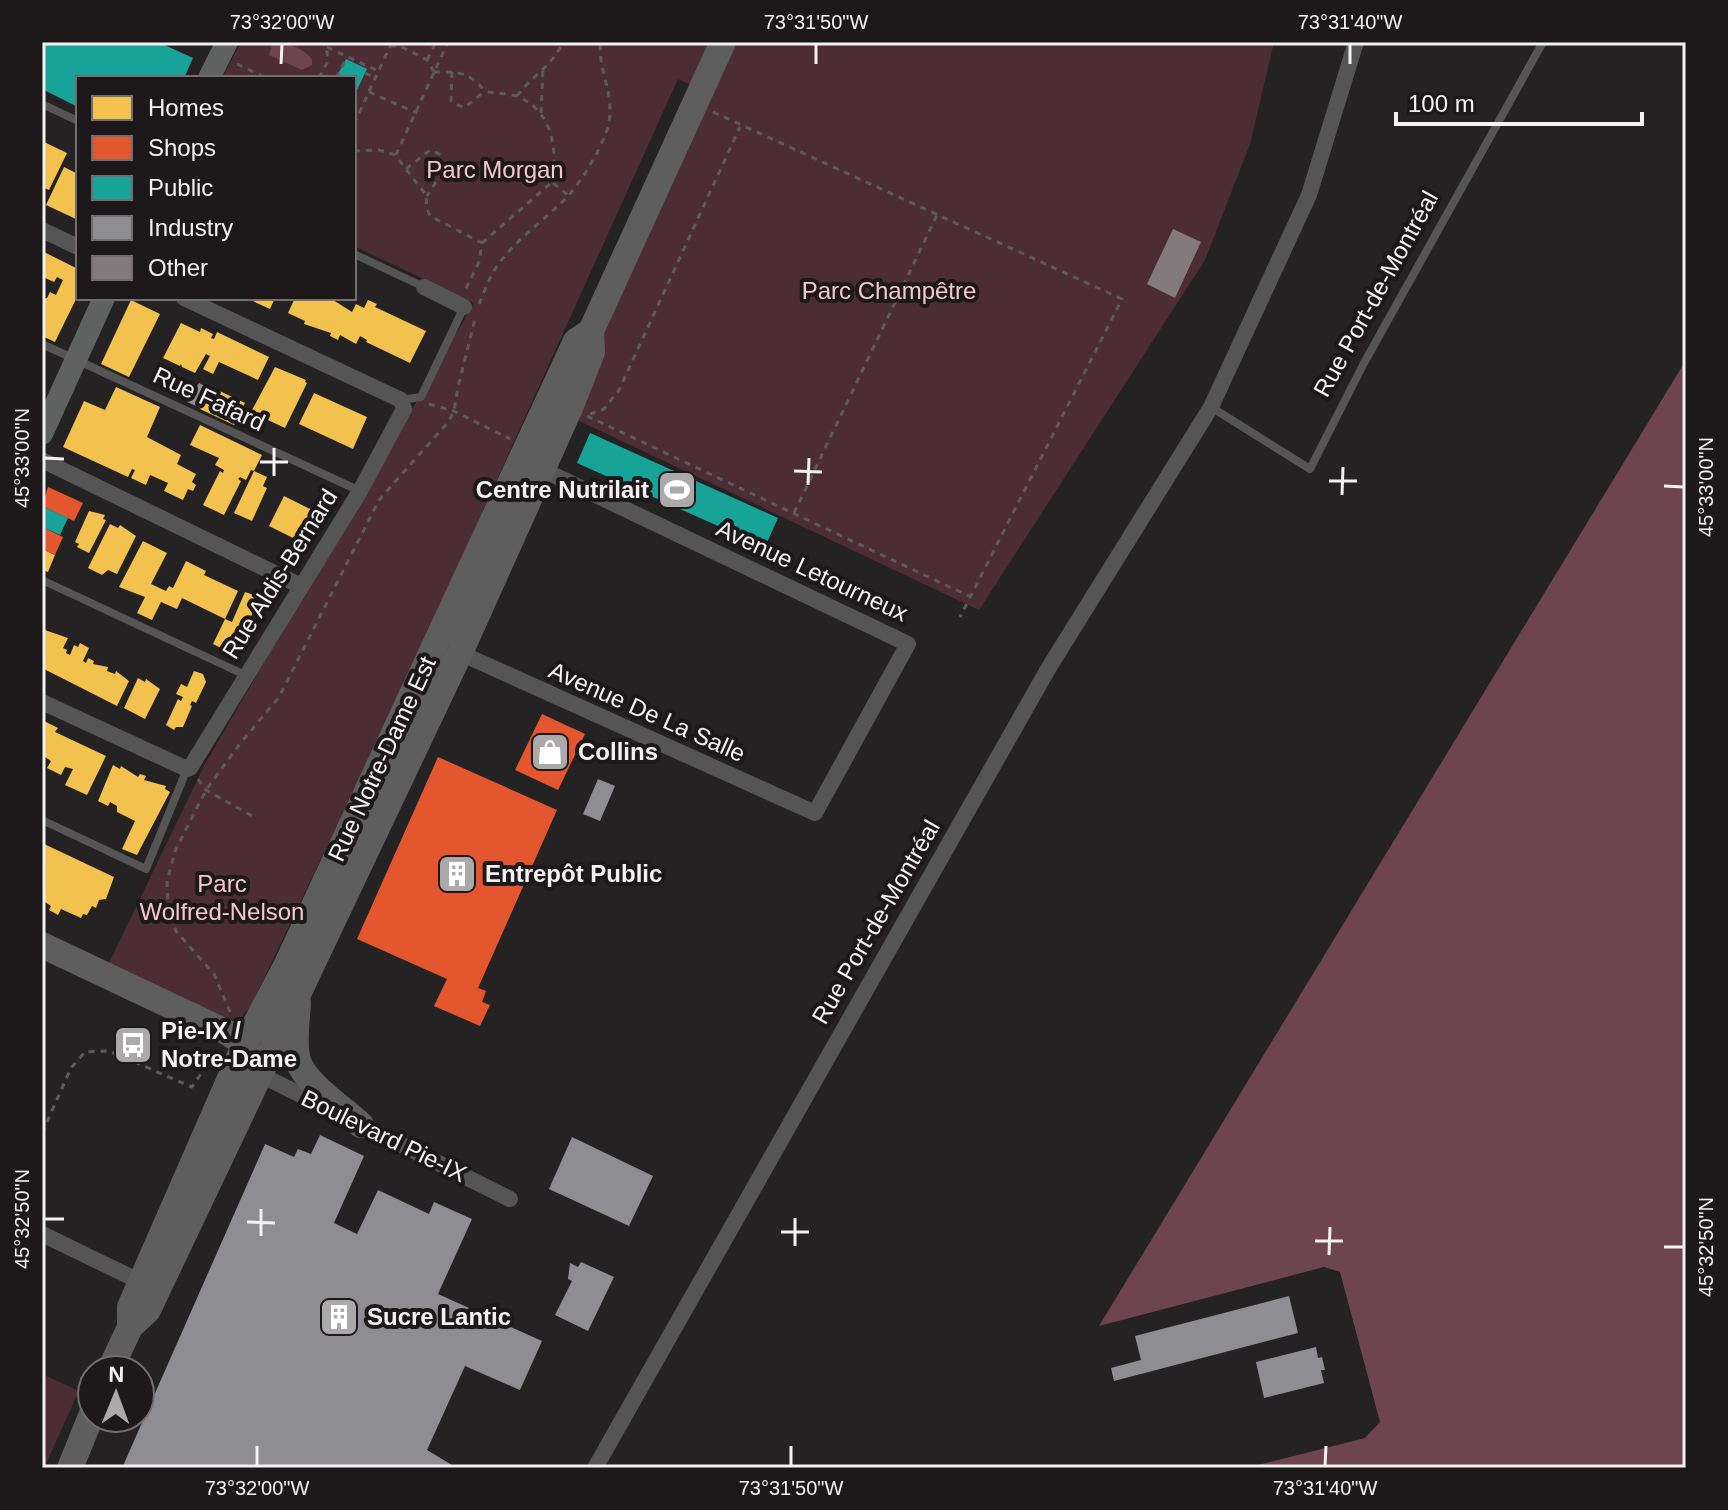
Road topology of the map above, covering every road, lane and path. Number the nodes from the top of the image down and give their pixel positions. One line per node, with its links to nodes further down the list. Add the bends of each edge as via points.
1 (405, 42): 11 (path)
2 (436, 42): 14 (path)
3 (448, 42): 17 (path)
4 (563, 42): 15 (path)
5 (601, 42): 43 (path, via 608,125)
6 (723, 42): 31 (main road, Rue Notre-Dame Est)
7 (1356, 42): 59 (street, Rue Port-de-Montréal, via 1309,195)
8 (1543, 42): 59 (lane, Rue Port-de-Montréal, via 1310,469)
9 (391, 44): 11 (path); 16 (path)
10 (326, 45): 13 (path); 22 (path, via 328,61)
11 (402, 47): 14 (path)
12 (225, 48): 20 (street); 21 (path)
13 (347, 57): 16 (path); 23 (path)
14 (427, 60): 17 (path)
15 (543, 69): 27 (path); 35 (path)
16 (378, 71): 24 (path)
17 (434, 72): 18 (path); 34 (path)
18 (452, 72): 26 (path, via 472,76); 26 (path, via 451,101 464,108)
19 (365, 73): 24 (path)
20 (210, 76)
21 (263, 76)
22 (320, 76)
23 (337, 76)
24 (375, 78): 25 (path)
25 (368, 91): 30 (path); 34 (path)
26 (485, 91): 27 (path)
27 (517, 96): 35 (path)
28 (356, 101): 30 (path)
29 (42, 104): 37 (lane)
30 (363, 104): 33 (path)
31 (695, 104): 38 (path); 54 (main road, Rue Notre-Dame Est)
32 (356, 109): 33 (path)
33 (360, 110): 36 (path)
34 (417, 113): 40 (path)
35 (541, 113): 42 (path, via 553,141)
36 (356, 119)
37 (76, 120)
38 (741, 126): 45 (path); 61 (path, via 619,390 604,409)
39 (356, 151): 40 (path)
40 (395, 155): 41 (path)
41 (405, 170): 44 (path); 44 (path, via 430,150 442,155 441,174)
42 (552, 182): 43 (path); 47 (path)
43 (568, 195): 53 (path, via 500,261)
44 (427, 196): 47 (path, via 430,216)
45 (937, 215): 66 (path); 69 (path, via 1122,299)
46 (42, 230): 48 (street)
47 (482, 243): 53 (path)
48 (76, 246)
49 (356, 255): 50 (lane)
50 (424, 287): 53 (street)
51 (103, 300): 56 (street)
52 (188, 300): 57 (street)
53 (470, 307): 57 (lane, via 421,397); 60 (path)
54 (591, 331): 61 (main road, Rue Notre-Dame Est, via 592,352); 63 (main road, Rue Notre-Dame Est, via 576,341)
55 (42, 344): 56 (lane, Rue Fafard)
56 (75, 360): 62 (street); 65 (lane, Rue Fafard)
57 (401, 400): 65 (street, Rue Aldis-Bernard, via 404,409)
58 (421, 402): 60 (path)
59 (1211, 407): 93 (street, Rue Port-de-Montréal, via 1048,669)
60 (454, 411): 63 (path); 75 (path, via 379,500 279,697)
61 (578, 412): 63 (main road, Rue Notre-Dame Est); 66 (path)
62 (42, 434)
63 (526, 457): 71 (main road, Rue Notre-Dame Est); 76 (street, Avenue Letourneux, via 908,644); 82 (main road, Rue Notre-Dame Est, via 294,950)
64 (42, 460): 68 (street)
65 (360, 491): 68 (street, Rue Aldis-Bernard)
66 (794, 513): 69 (path)
67 (42, 580): 72 (lane)
68 (299, 585): 72 (street, Rue Aldis-Bernard)
69 (971, 597): 70 (path)
70 (960, 617)
71 (460, 653): 76 (street, Avenue De La Salle); 81 (main road, Rue Notre-Dame Est)
72 (245, 675): 74 (street, Rue Aldis-Bernard)
73 (42, 704): 74 (street)
74 (187, 769): 78 (lane, via 146,869)
75 (206, 790): 77 (path); 82 (path, via 176,849 167,881 168,909 176,931 222,987)
76 (815, 813)
77 (254, 817)
78 (42, 820)
79 (42, 945): 82 (main road)
80 (42, 961): 82 (main road)
81 (298, 994): 83 (main road, Rue Notre-Dame Est); 84 (main road, via 299,1064)
82 (235, 1041): 83 (main road); 85 (path, via 192,1087 109,1051 85,1052 71,1068); 88 (main road, Rue Notre-Dame Est)
83 (259, 1074): 84 (street, Boulevard Pie-IX); 89 (main road, Rue Notre-Dame Est, via 148,1310)
84 (361, 1125): 86 (street, Boulevard Pie-IX)
85 (42, 1133)
86 (510, 1199)
87 (42, 1234): 88 (street)
88 (141, 1282): 89 (main road, Rue Notre-Dame Est, via 130,1307)
89 (130, 1327): 90 (main road, Rue Notre-Dame Est)
90 (117, 1354)
91 (84, 1434): 92 (main road)
92 (70, 1468)
93 (595, 1468)

